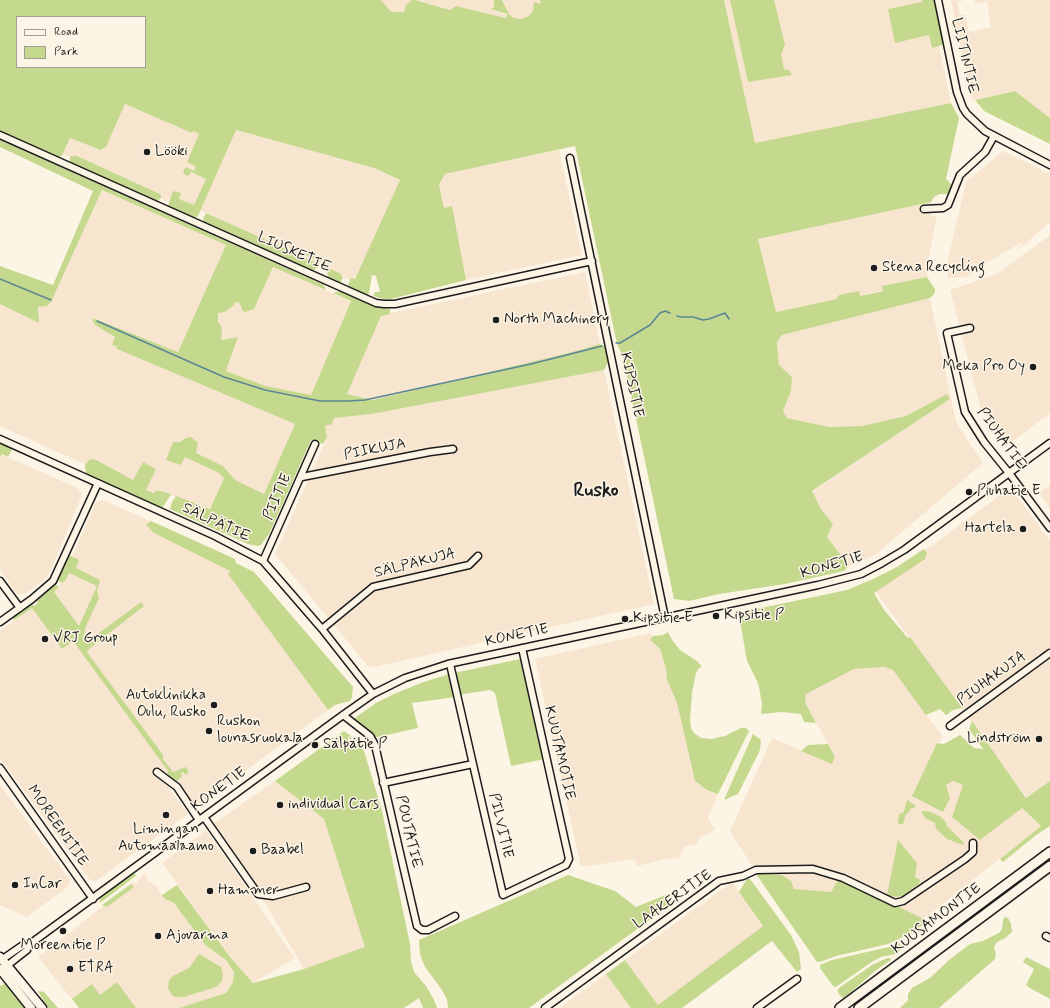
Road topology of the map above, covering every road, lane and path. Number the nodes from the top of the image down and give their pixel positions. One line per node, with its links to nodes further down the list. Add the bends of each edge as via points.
1 (938, 0): 3 (street, LIITINTIE, via 960,101 967,114)
2 (0, 135): 7 (street, LIUSKETIE, via 380,304 395,304)
3 (994, 136): 5 (street, LIITINTIE); 6 (street, via 985,152 960,175 948,205 943,208)
4 (570, 158): 7 (street, KIPSITIE)
5 (1050, 165)
6 (924, 209)
7 (592, 261): 21 (street, KIPSITIE)
8 (970, 328): 13 (street, PIUHATIE, via 946,333 966,412 984,442)
9 (0, 439): 15 (street, SÄLPÄTIE)
10 (1050, 443): 13 (street, KONETIE)
11 (315, 444): 14 (street, PIITIE)
12 (453, 449): 14 (street, PIIKUJA)
13 (1009, 473): 16 (street, PIUHATIE); 21 (street, KONETIE, via 904,550 861,574)
14 (302, 477): 18 (street, PIITIE)
15 (98, 484): 18 (street, SÄLPÄTIE, via 228,542); 20 (street, via 53,581)
16 (1050, 528)
17 (478, 556): 23 (street, SÄLPÄKUJA, via 469,565 373,587)
18 (263, 561): 23 (street, SÄLPÄTIE)
19 (0, 581): 20 (street)
20 (20, 608): 22 (street)
21 (665, 618): 24 (street, KONETIE)
22 (0, 622)
23 (322, 629): 27 (street, SÄLPÄTIE)
24 (522, 648): 26 (street, KONETIE); 39 (street, KUUTAMOTIE, via 569,856 568,864)
25 (1050, 653): 29 (street, PIUHAKUJA)
26 (450, 664): 27 (street, KONETIE, via 405,678); 30 (street, PILVITIE)
27 (373, 694): 28 (street, KONETIE)
28 (343, 715): 33 (street, POUTATIE, via 372,739); 34 (street, KONETIE)
29 (950, 726)
30 (473, 764): 33 (street); 39 (street, PILVITIE)
31 (0, 768): 40 (street, MOREENITIE)
32 (157, 772): 34 (street, via 177,786)
33 (384, 783): 41 (street, POUTATIE, via 416,925 420,929 428,930)
34 (202, 818): 38 (street, via 258,894 273,896); 40 (street, KONETIE)
35 (973, 843): 46 (street, LAAKERITIE, via 974,852 903,901 895,902 843,878 813,869 756,870 720,881)
36 (1050, 852): 48 (highway, KUUSAMONTIE)
37 (1050, 866): 49 (highway, KUUSAMONTIE)
38 (306, 888)
39 (503, 895)
40 (93, 899): 42 (street, KONETIE, via 30,944 26,950)
41 (455, 916)
42 (1, 965): 44 (main road); 45 (main road)
43 (797, 979): 47 (street)
44 (31, 1008)
45 (42, 1008)
46 (545, 1008)
47 (757, 1008)
48 (840, 1008)
49 (859, 1008)

